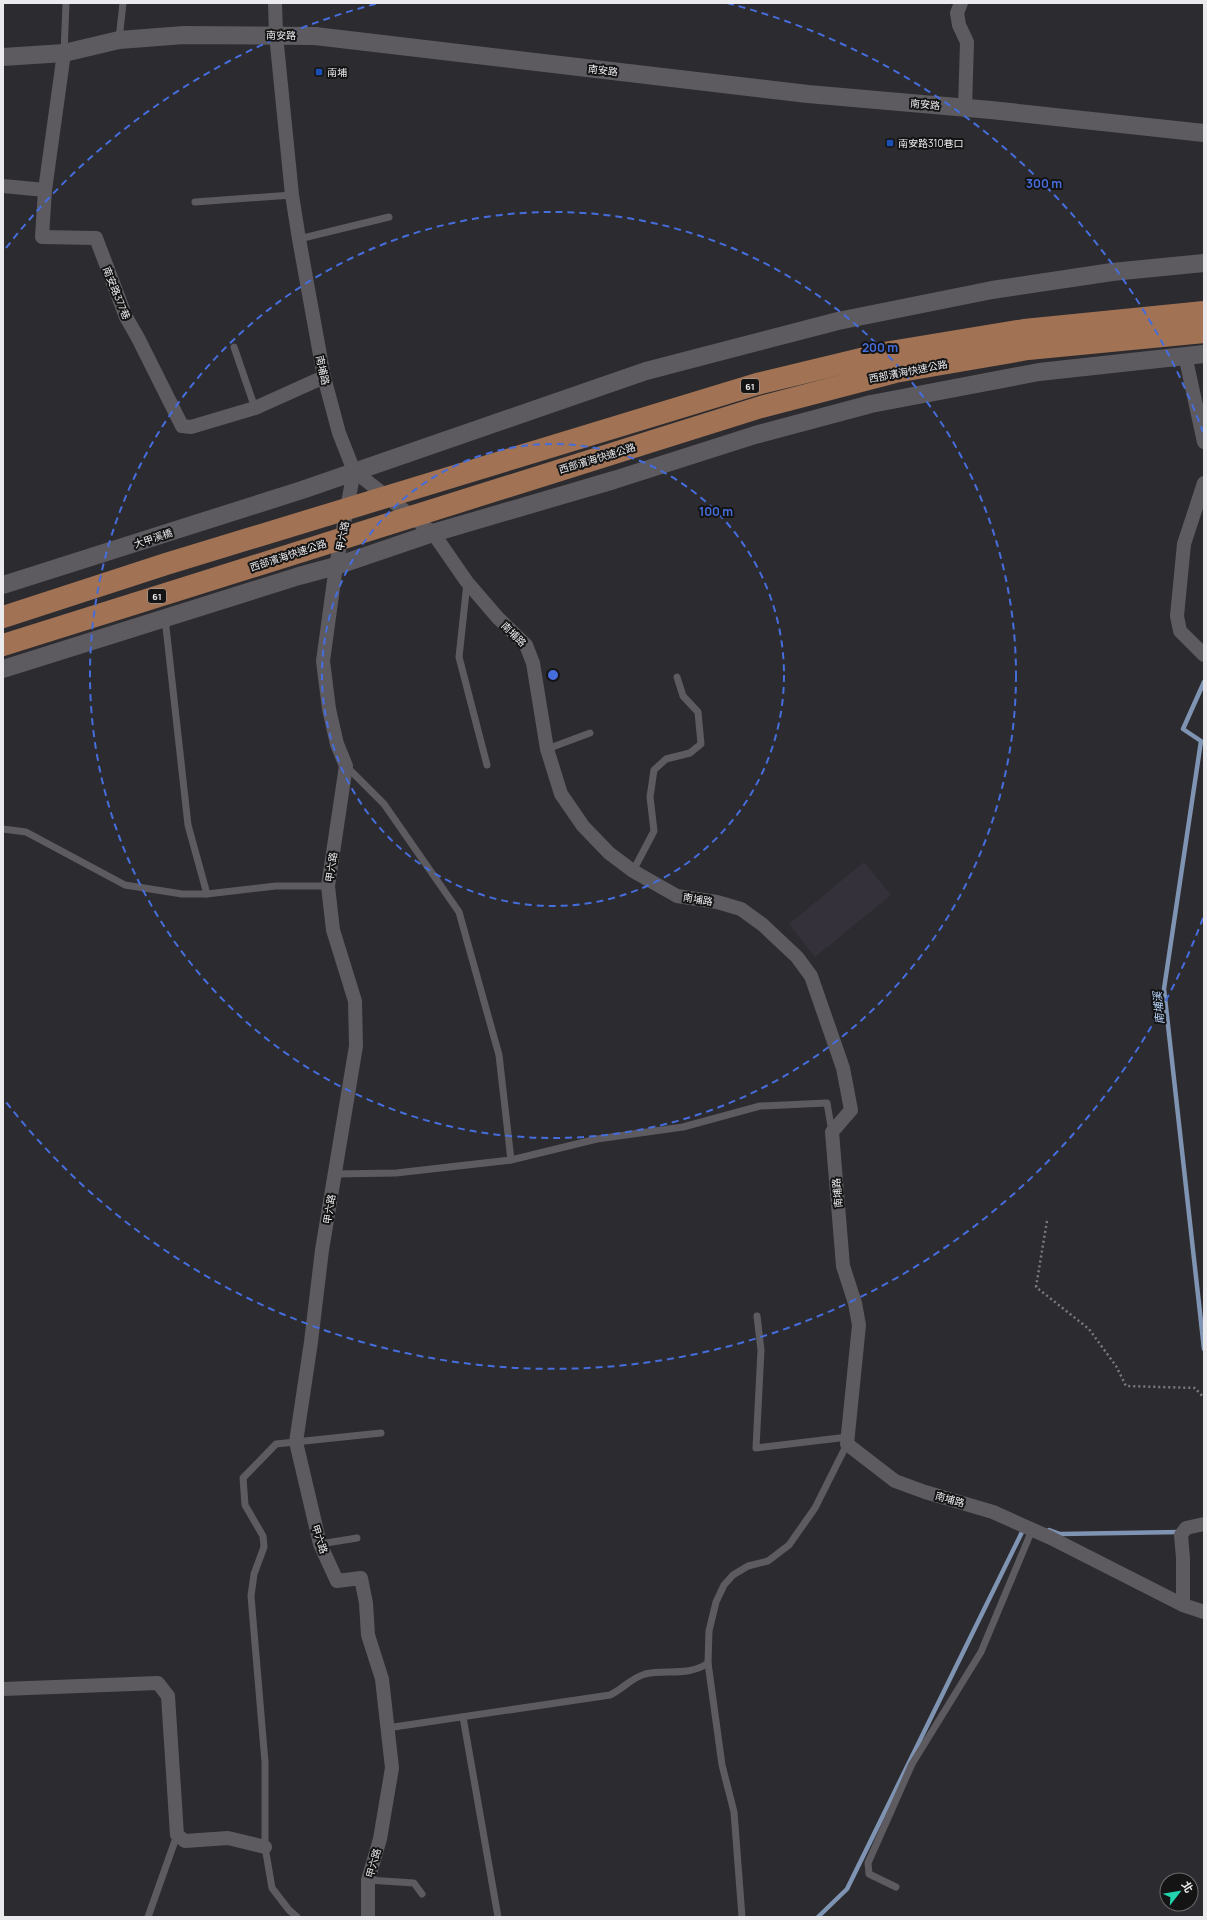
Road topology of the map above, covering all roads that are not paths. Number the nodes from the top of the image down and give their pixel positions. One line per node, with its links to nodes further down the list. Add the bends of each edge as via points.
1 (66, 3): 7 (lane)
2 (123, 3): 6 (lane)
3 (275, 3): 5 (street, 南埔路)
4 (961, 3): 9 (street, via 957,13 959,25 967,42)
5 (276, 35): 6 (street, 南安路, via 184,35); 9 (street, 南安路, via 315,36 808,94); 13 (street, 南埔路)
6 (119, 40): 7 (street, 南安路)
7 (64, 53): 8 (street, 南安路); 12 (street, 南安路377巷)
8 (3, 57)
9 (965, 108): 10 (street, 南安路)
10 (1204, 133)
11 (3, 186): 12 (street)
12 (45, 190): 24 (street, 南安路377巷, via 42,237 96,238 126,317 182,426 191,427)
13 (292, 195): 14 (lane); 16 (street, 南埔路)
14 (195, 202)
15 (389, 217): 16 (lane)
16 (299, 239): 23 (street, 南埔路)
17 (1204, 263): 26 (street, 大甲溪橋, via 1112,272 992,290 838,321 646,371)
18 (1204, 312): 32 (highway, 西部濱海快速公路 / 61, via 1024,330 890,352 757,384 166,564)
19 (1204, 332): 34 (highway, 西部濱海快速公路 / 61, via 1020,350 895,372 761,407)
20 (234, 347): 24 (lane)
21 (1204, 354): 22 (street)
22 (1185, 355): 25 (street); 28 (street, via 1039,372 871,404 755,435)
23 (324, 377): 24 (street, 南安路377巷); 26 (street, 南埔路, via 339,433)
24 (255, 408)
25 (1204, 442)
26 (354, 471): 28 (street, 南埔路); 29 (street, 甲六路); 31 (street, 大甲溪橋, via 302,490)
27 (1204, 483): 35 (street, via 1184,544 1177,616 1180,631)
28 (433, 533): 29 (street); 30 (street, 南埔路)
29 (336, 566): 33 (street); 41 (street, 甲六路, via 323,661 329,709 337,744)
30 (467, 582): 39 (street, 南埔路, via 526,645 533,663); 40 (lane, via 459,657)
31 (3, 585)
32 (3, 617)
33 (165, 618): 36 (street); 45 (lane, via 188,825)
34 (3, 645)
35 (1204, 655)
36 (3, 669)
37 (677, 677): 43 (lane, via 683,696 698,712 701,744 690,753 666,759 654,770 650,797 654,831)
38 (590, 733): 39 (lane)
39 (547, 749): 43 (street, 南埔路, via 561,794 583,826 609,853)
40 (487, 765)
41 (346, 766): 44 (street, 甲六路); 47 (lane, via 384,804 459,912 499,1054)
42 (3, 829): 45 (lane, via 26,832 125,885 182,894)
43 (633, 871): 46 (street, 南埔路, via 678,896 717,902 741,909 763,925 797,957 811,976 843,1068 851,1110)
44 (328, 886): 45 (lane, via 276,886); 48 (street, 甲六路, via 333,930 355,1001 356,1046)
45 (207, 894)
46 (832, 1132): 47 (lane, via 827,1103 760,1106 683,1127 597,1139); 51 (street, 南埔路, via 843,1266 855,1303 859,1326)
47 (511, 1160): 48 (lane, via 396,1174)
48 (335, 1174): 52 (street, 甲六路)
49 (757, 1316): 51 (lane, via 761,1350 756,1448)
50 (381, 1433): 52 (lane)
51 (848, 1440): 54 (street, 南埔路, via 895,1481 993,1512); 59 (lane, via 815,1508 789,1545 768,1561 748,1566 733,1575 724,1585 716,1602 709,1631)
52 (296, 1442): 56 (street, 甲六路); 64 (lane, via 276,1444 243,1478 245,1505 263,1536 264,1547 254,1574 251,1596 265,1762)
53 (1204, 1524): 57 (street, via 1186,1528 1181,1535 1184,1558)
54 (1032, 1530): 57 (street, 南埔路); 66 (lane, via 981,1652 912,1764 868,1863 869,1874)
55 (357, 1538): 56 (lane)
56 (320, 1544): 62 (street, 甲六路, via 337,1580 362,1578 368,1635 382,1679)
57 (1183, 1605): 58 (street, 南埔路)
58 (1204, 1612)
59 (708, 1663): 61 (lane, via 699,1669 684,1672 645,1674 610,1695); 72 (lane, via 722,1765 734,1812)
60 (3, 1689): 63 (street, via 158,1683 168,1696)
61 (463, 1717): 62 (lane); 71 (lane)
62 (387, 1728): 65 (street, 甲六路, via 392,1768 380,1839)
63 (177, 1835): 64 (street, via 185,1841 228,1838); 68 (lane)
64 (265, 1847): 69 (lane, via 272,1888)
65 (368, 1880): 67 (lane, via 414,1883); 70 (street, 甲六路)
66 (896, 1888)
67 (422, 1894)
68 (148, 1917)
69 (297, 1917)
70 (368, 1917)
71 (498, 1917)
72 (742, 1917)

